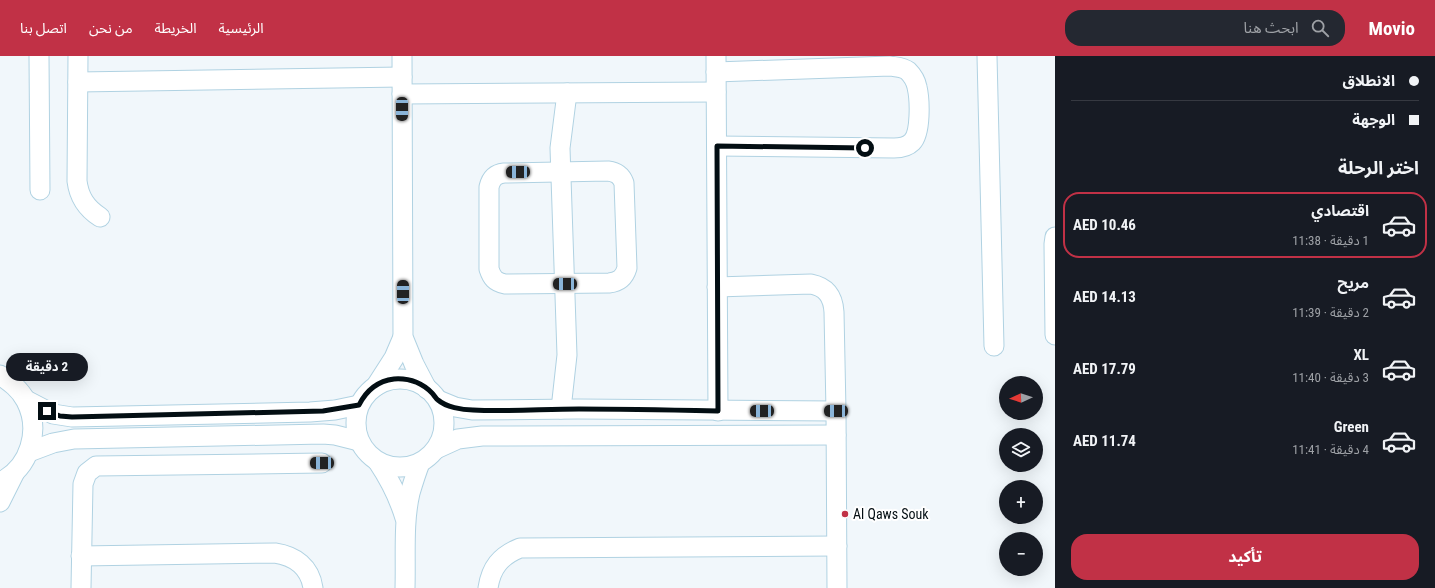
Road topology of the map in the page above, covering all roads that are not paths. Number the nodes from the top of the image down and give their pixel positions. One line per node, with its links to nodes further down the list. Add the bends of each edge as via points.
1 (39, 56): 12 (street)
2 (78, 56): 6 (street)
3 (402, 56): 7 (street)
4 (987, 56): 19 (street)
5 (716, 64): 8 (street); 10 (street, via 900,67 908,71 917,87 919,126 912,143 894,148)
6 (78, 82): 7 (street); 13 (street, via 78,191 86,206)
7 (402, 85): 9 (street); 18 (street)
8 (716, 92): 9 (street); 10 (street)
9 (558, 93): 11 (street)
10 (717, 146): 16 (street)
11 (561, 172): 15 (street); 15 (street, via 613,172 618,174 624,183 625,274 615,282); 15 (street, via 504,173 493,177 489,187 489,269 494,280 499,283)
12 (40, 190)
13 (100, 216)
14 (1055, 236): 17 (street)
15 (565, 284): 26 (street, via 567,355 574,381)
16 (717, 287): 27 (street); 28 (street, via 811,284 828,293 833,305)
17 (1055, 335)
18 (403, 337): 22 (street, via 394,358); 23 (street, via 414,364)
19 (994, 346)
20 (0, 362): 21 (street)
21 (7, 380): 24 (street)
22 (376, 386): 23 (street, via 402,379 420,384); 25 (street, via 366,394)
23 (433, 394): 26 (street, via 455,407 472,410); 32 (street, via 442,410 444,420 442,435)
24 (26, 400): 25 (street, via 53,414 72,417 310,412); 33 (street, via 33,426)
25 (359, 405): 31 (street, via 355,423)
26 (570, 409): 27 (street)
27 (718, 411): 28 (street)
28 (836, 411): 30 (street)
29 (234, 435): 31 (street, via 323,434); 33 (street, via 74,439); 35 (street)
30 (836, 435): 32 (street, via 482,436 458,439); 41 (street)
31 (358, 441): 34 (street, via 366,453)
32 (436, 449): 37 (street)
33 (28, 452): 38 (street, via 23,463)
34 (378, 462): 37 (street, via 399,468); 40 (street, via 398,498)
35 (235, 463): 36 (street); 42 (street, via 101,465 91,469 83,484)
36 (322, 463)
37 (420, 463): 40 (street, via 410,493)
38 (8, 477): 39 (street)
39 (0, 502)
40 (406, 523): 45 (street)
41 (837, 546): 46 (street, via 520,548 500,559 492,572); 47 (street)
42 (81, 556): 43 (street); 44 (street, via 284,554 297,560 307,569)
43 (81, 588)
44 (313, 588)
45 (405, 588)
46 (488, 588)
47 (837, 588)

